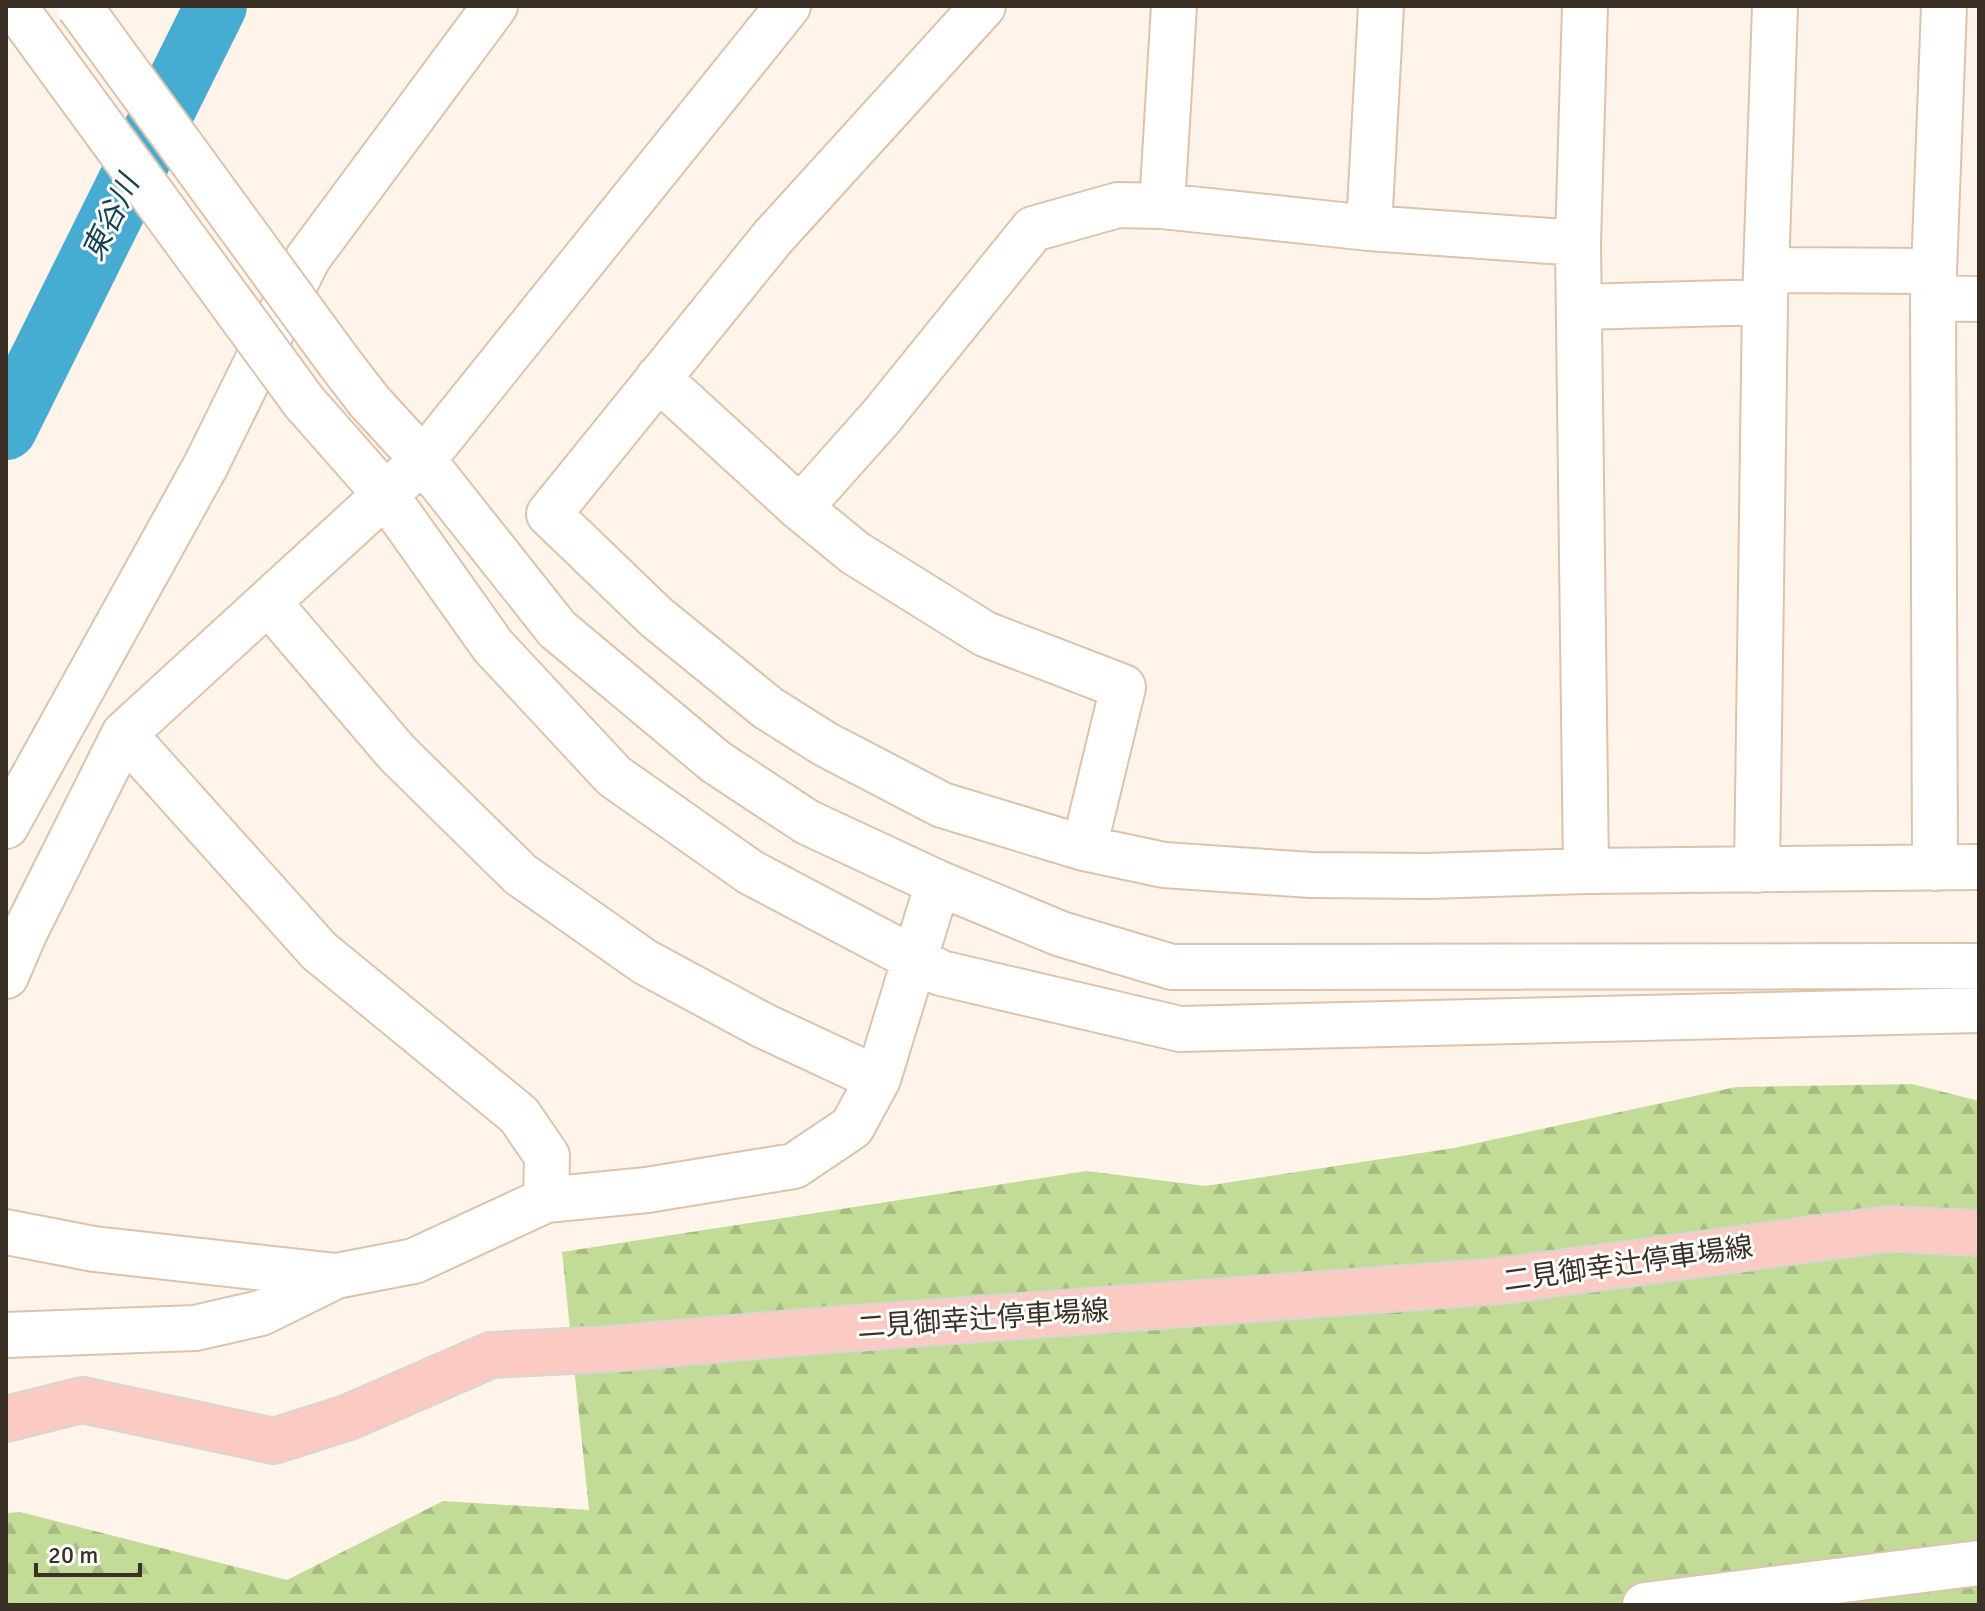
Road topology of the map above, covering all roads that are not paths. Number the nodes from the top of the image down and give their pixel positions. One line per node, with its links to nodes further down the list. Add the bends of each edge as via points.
1 (14, 6): 20 (street, bridge, via 304,402)
2 (79, 6): 19 (street, bridge, via 339,362)
3 (495, 6): 24 (street, via 308,258 206,465)
4 (788, 6): 19 (street)
5 (983, 6): 18 (street, via 773,237)
6 (1174, 6): 11 (street)
7 (1381, 6): 12 (street)
8 (1585, 6): 13 (street)
9 (1775, 6): 15 (street)
10 (1944, 6): 14 (street)
11 (1162, 206): 12 (street); 21 (street, via 1118,205 1033,229)
12 (1369, 228): 13 (street)
13 (1578, 243): 17 (street)
14 (1933, 285): 15 (street); 16 (street); 27 (street)
15 (1766, 286): 17 (street); 28 (street)
16 (1979, 299)
17 (1579, 307): 29 (street)
18 (658, 378): 21 (street); 25 (street, via 549,514 656,617 768,708 825,744 942,805)
19 (423, 460): 20 (street); 30 (street, via 557,629 716,762 807,822)
20 (385, 494): 22 (street); 31 (street, via 493,646 614,776 750,872)
21 (800, 508): 25 (street, via 855,553 985,634 1123,687)
22 (269, 603): 23 (street); 35 (street, via 397,753 520,874 645,962)
23 (124, 734): 33 (street); 36 (street, via 319,951 519,1115 547,1156)
24 (6, 826)
25 (1084, 848): 29 (street, via 1164,865 1311,875)
26 (1979, 867): 27 (street)
27 (1935, 868): 28 (street)
28 (1757, 870): 29 (street)
29 (1586, 871)
30 (938, 883): 31 (street); 32 (street, via 1061,934 1172,967)
31 (915, 959): 34 (street, via 941,973 1180,1029); 35 (street)
32 (1979, 966)
33 (6, 976)
34 (1979, 1010)
35 (878, 1079): 36 (street, via 852,1127 794,1166)
36 (546, 1200): 39 (street, via 414,1261)
37 (6, 1232): 39 (street, via 94,1249)
38 (1979, 1233): 41 (main road, 二見御幸辻停車場線, via 1887,1229 1500,1281 491,1355 349,1417 274,1441 82,1400)
39 (336, 1276): 40 (street, via 261,1313 195,1328)
40 (6, 1335)
41 (6, 1419)
42 (1979, 1563): 43 (street)
43 (1645, 1605)

